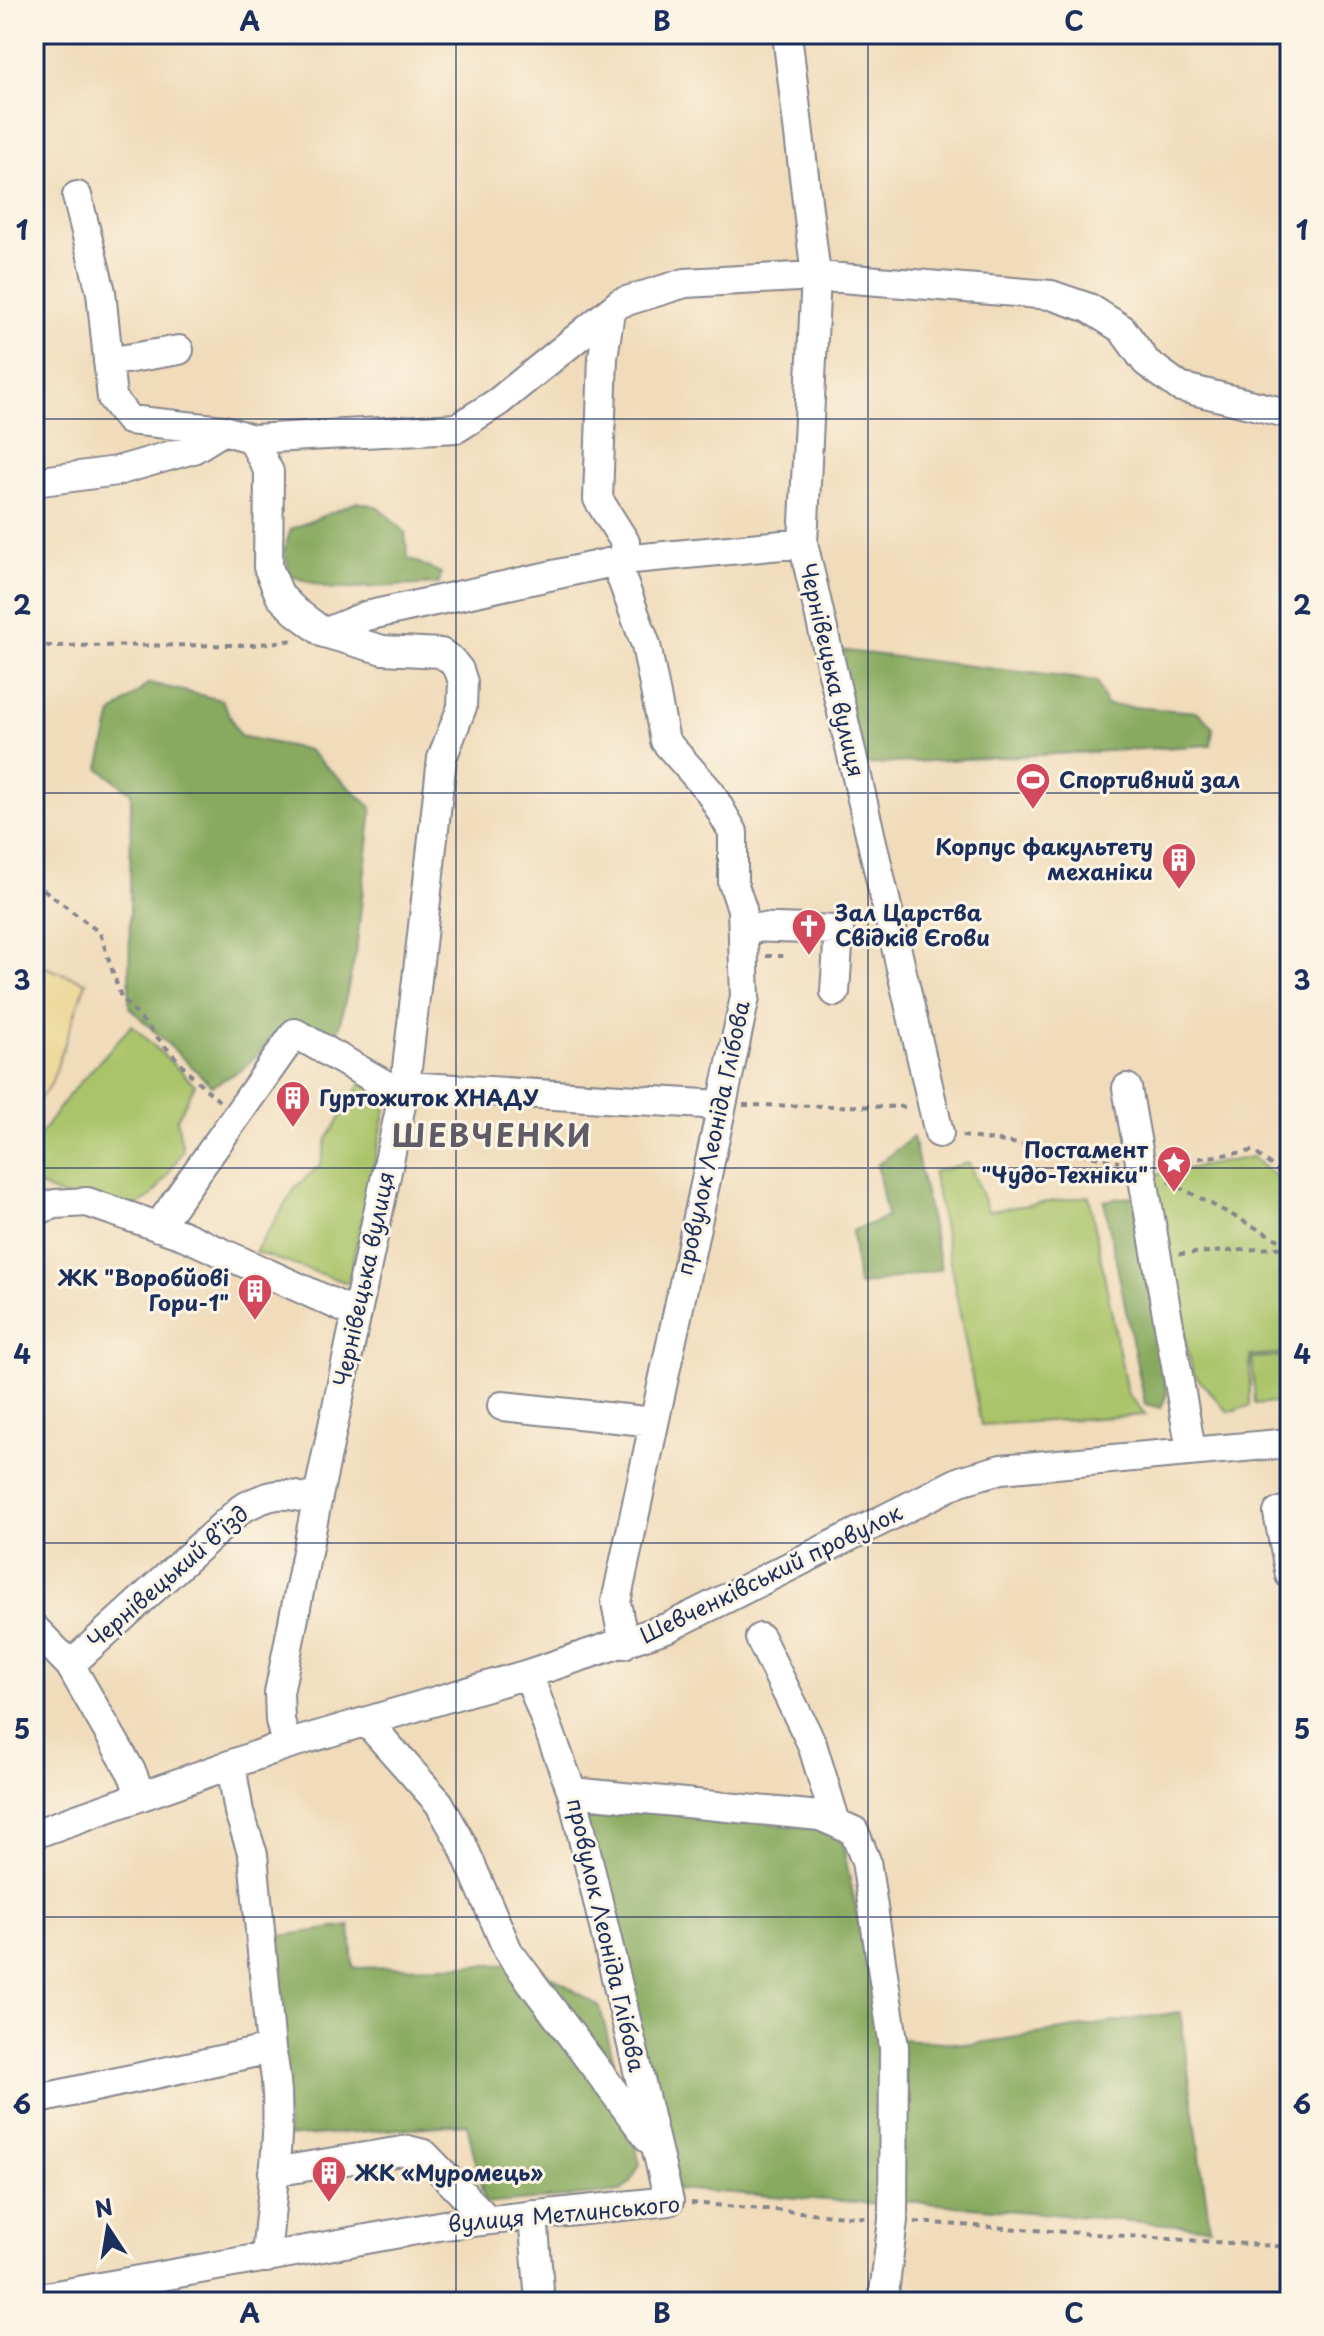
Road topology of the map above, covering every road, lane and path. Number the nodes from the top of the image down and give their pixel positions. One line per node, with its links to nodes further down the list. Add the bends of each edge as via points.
1 (41, 34): 5 (path)
2 (787, 34): 7 (street)
3 (1284, 34): 4 (path)
4 (1290, 35)
5 (34, 36)
6 (77, 196): 10 (street, via 101,292)
7 (816, 276): 8 (street, via 685,283 620,303); 11 (street, via 1051,295 1089,308 1122,329 1146,362 1180,387); 15 (street)
8 (610, 312): 13 (street, via 498,402 457,428); 16 (street, провулок Леоніда Глібова, via 603,357 598,499 625,542)
9 (179, 350): 10 (street)
10 (108, 362): 12 (street, via 112,398 129,420)
11 (1290, 414)
12 (224, 430): 13 (street); 14 (street, via 193,449 117,471)
13 (252, 439): 17 (street, Чернівецька вулиця, via 269,472 268,567 280,596)
14 (34, 482)
15 (803, 543): 16 (street, Чернівецька вулиця); 27 (street, Чернівецька вулиця)
16 (622, 560): 17 (street, Чернівецька вулиця, via 366,616); 20 (street, провулок Леоніда Глібова, via 620,574 646,645 665,741 710,792 733,832 733,883)
17 (324, 633): 18 (path, via 252,645); 23 (street, Чернівецька вулиця, via 383,650 441,653 463,682 462,707 442,758)
18 (34, 646)
19 (34, 882): 26 (path, via 100,933 121,997)
20 (743, 927): 21 (street, via 839,930); 24 (street, провулок Леоніда Глібова, via 745,997)
21 (835, 992)
22 (1127, 1088): 28 (street)
23 (404, 1091): 24 (street); 26 (street, via 295,1033); 35 (street, Чернівецька вулиця)
24 (721, 1105): 25 (path); 37 (street, провулок Леоніда Глібова)
25 (913, 1107)
26 (236, 1117): 31 (street)
27 (939, 1133)
28 (1141, 1166): 33 (path); 34 (street)
29 (1283, 1174): 32 (path)
30 (34, 1211): 31 (street, via 87,1202)
31 (158, 1227): 35 (street)
32 (1290, 1235)
33 (1290, 1246): 34 (path)
34 (1157, 1256): 39 (street)
35 (357, 1314): 40 (street, Чернівецька вулиця)
36 (502, 1406): 37 (street)
37 (654, 1422): 45 (street, провулок Леоніда Глібова, via 616,1602)
38 (1290, 1443): 39 (street, Шевченківський провулок)
39 (1191, 1450): 45 (street, Шевченківський провулок, via 1001,1469 960,1481 669,1627)
40 (317, 1501): 46 (street, Чернівецький вʼїзд, via 291,1493 267,1495 241,1509); 49 (street, Чернівецька вулиця, via 279,1693)
41 (1290, 1509): 42 (street, via 1278,1513)
42 (1290, 1575)
43 (34, 1628): 46 (street, Чернівецький вʼїзд)
44 (760, 1638): 53 (street, via 812,1744)
45 (624, 1644): 47 (street, Шевченківський провулок)
46 (70, 1665): 52 (street, Чернівецький вʼїзд)
47 (528, 1674): 48 (street, Шевченківський провулок); 51 (street, провулок Леоніда Глібова)
48 (367, 1722): 49 (street, Шевченківський провулок); 57 (street, via 439,1803 508,1951)
49 (286, 1745): 50 (street, Шевченківський провулок)
50 (231, 1765): 52 (street, Шевченківський провулок); 55 (street, via 253,1855)
51 (572, 1792): 53 (street, via 820,1816); 57 (street, провулок Леоніда Глібова)
52 (141, 1796): 54 (street, Шевченківський провулок)
53 (836, 1823): 62 (street, via 854,1831 866,1861 894,2047)
54 (34, 1834)
55 (271, 2049): 56 (street); 58 (street, via 277,2075)
56 (34, 2100)
57 (657, 2149): 59 (street, провулок Леоніда Глібова)
58 (273, 2172): 61 (street, via 408,2150 424,2154); 64 (street)
59 (669, 2201): 60 (street, вулиця Метлинського); 62 (path, вулиця Метлинського)
60 (533, 2215): 61 (street, вулиця Метлинського); 66 (street)
61 (488, 2220): 64 (street, вулиця Метлинського)
62 (893, 2220): 63 (path, вулиця Метлинського); 67 (street)
63 (1290, 2247)
64 (266, 2258): 65 (street, вулиця Метлинського)
65 (34, 2299)
66 (540, 2302)
67 (883, 2302)

